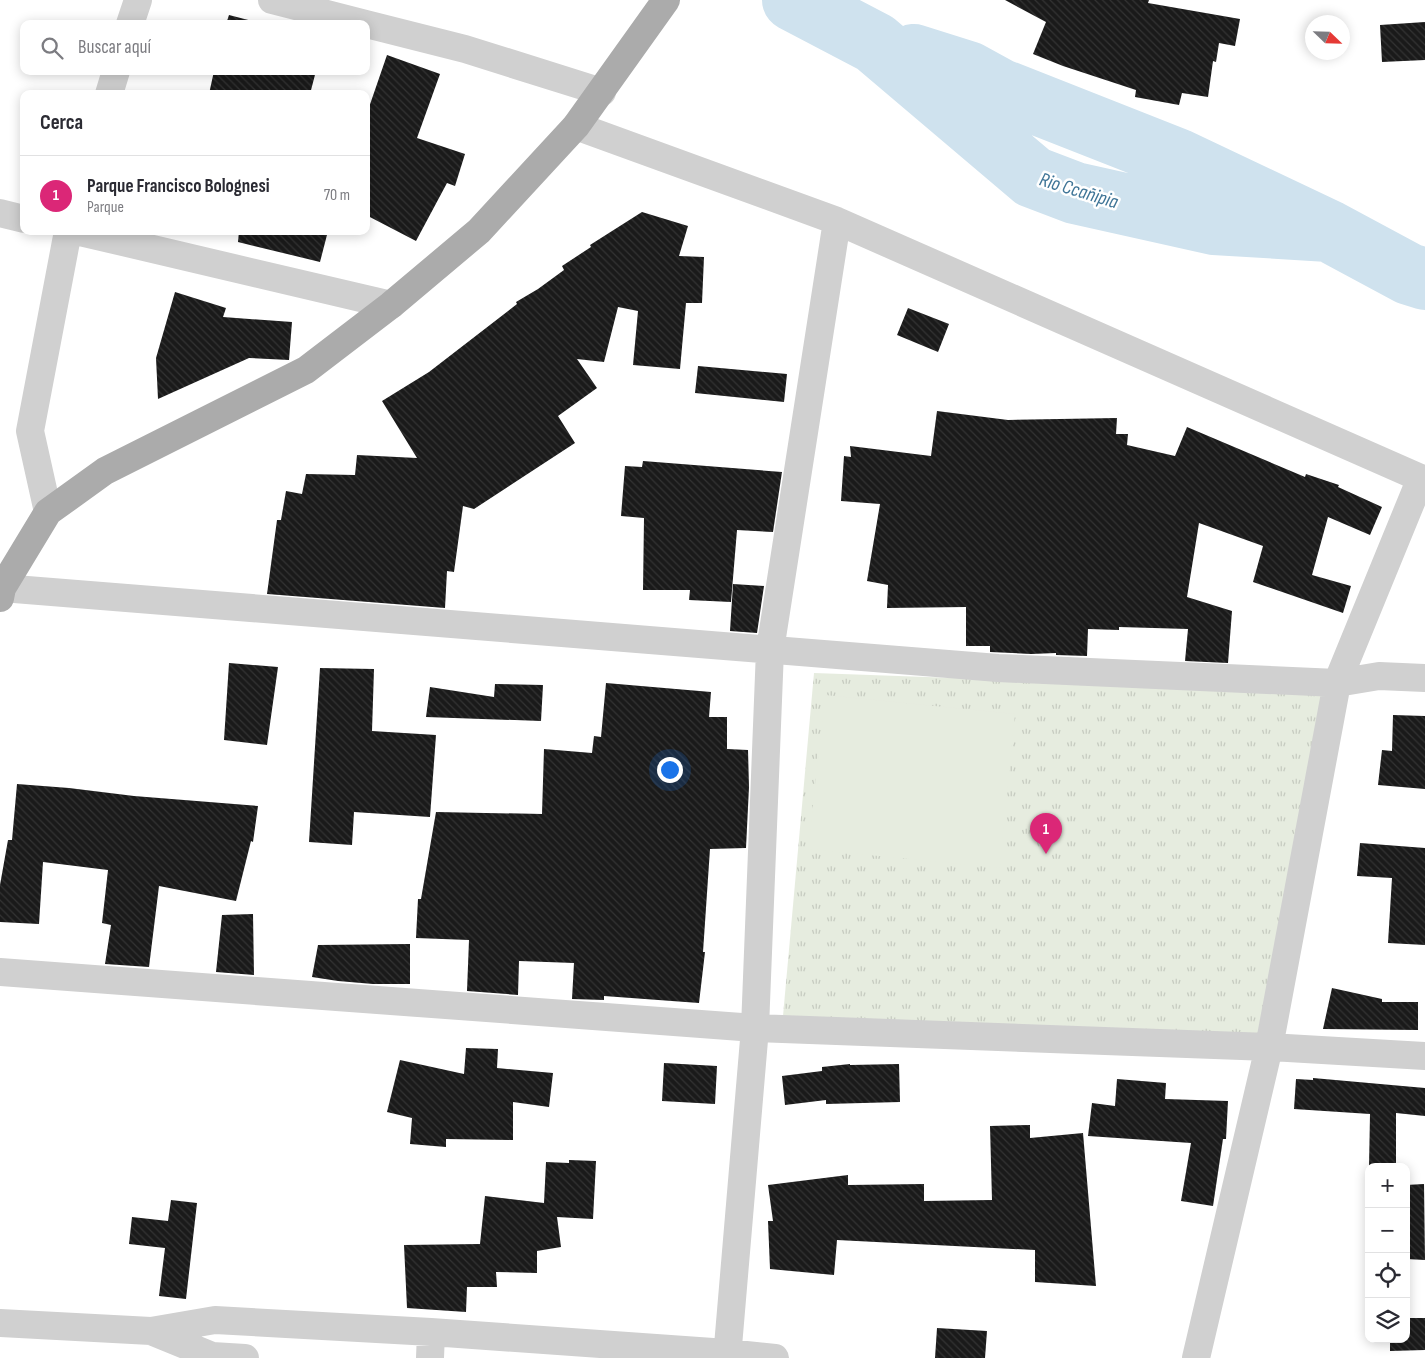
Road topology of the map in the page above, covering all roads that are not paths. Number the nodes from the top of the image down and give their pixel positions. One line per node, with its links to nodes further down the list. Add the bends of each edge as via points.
1 (138, 0): 4 (street)
2 (272, 0): 5 (street)
3 (666, 0): 9 (main road)
4 (131, 20)
5 (350, 20)
6 (370, 25): 9 (street, via 465,49)
7 (115, 75): 8 (street)
8 (110, 90)
9 (602, 92): 10 (main road)
10 (576, 126): 13 (street); 16 (main road, via 479,231)
11 (0, 213): 12 (street)
12 (20, 218)
13 (837, 221): 17 (street); 20 (street)
14 (67, 235): 18 (street, via 30,431)
15 (93, 235): 16 (street)
16 (391, 305): 18 (main road, via 306,370 105,471)
17 (1423, 479): 22 (street)
18 (48, 512): 19 (main road)
19 (1, 593): 20 (street)
20 (770, 650): 22 (street, via 998,668); 24 (street)
21 (1425, 678): 22 (street, via 1379,676)
22 (1337, 683): 25 (street)
23 (0, 972): 24 (street)
24 (755, 1028): 25 (street); 30 (street)
25 (1269, 1047): 26 (street); 33 (street)
26 (1425, 1056)
27 (0, 1323): 28 (street)
28 (151, 1331): 29 (street, via 215,1320); 31 (street, via 212,1356)
29 (430, 1345): 30 (street)
30 (727, 1356): 32 (street)
31 (245, 1358)
32 (775, 1358)
33 (1196, 1358)

